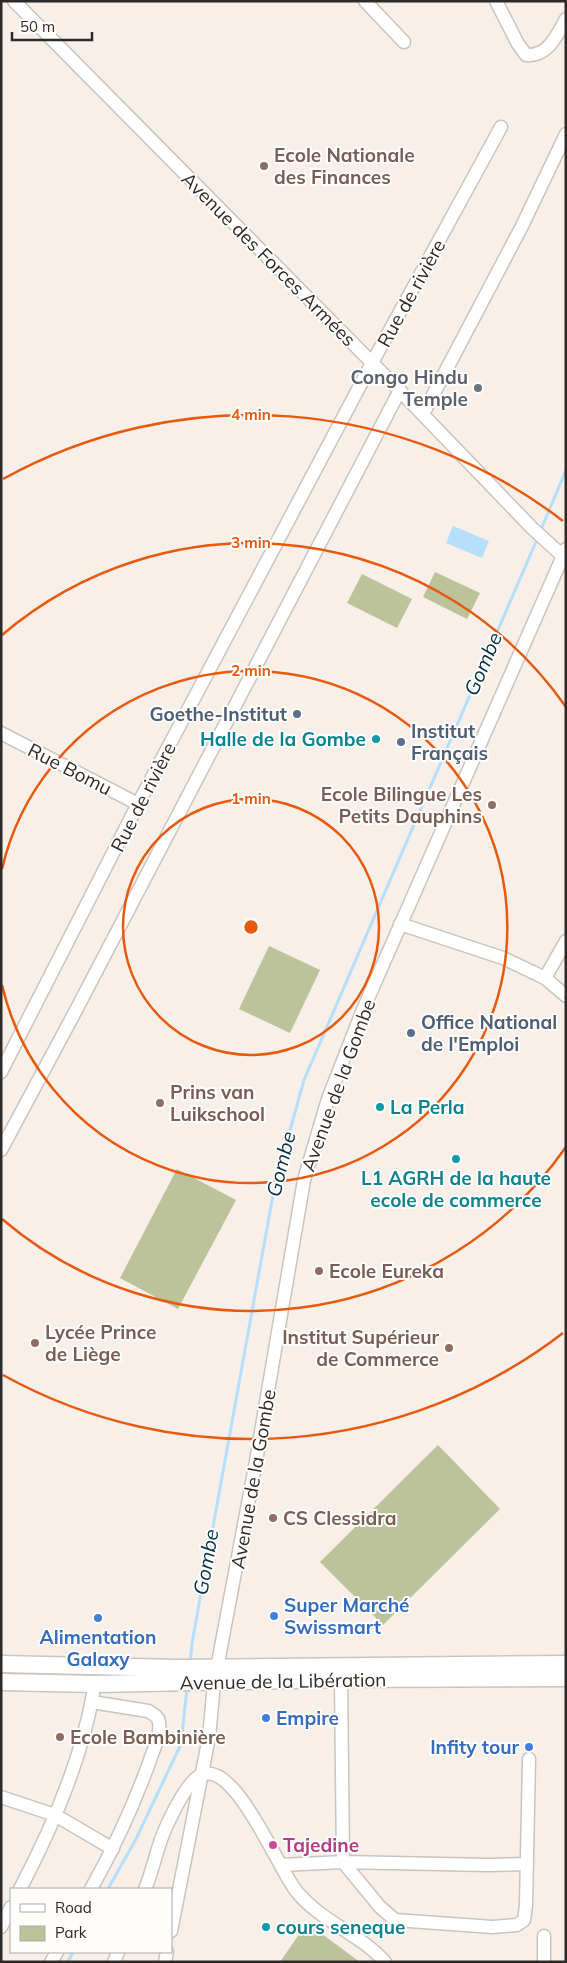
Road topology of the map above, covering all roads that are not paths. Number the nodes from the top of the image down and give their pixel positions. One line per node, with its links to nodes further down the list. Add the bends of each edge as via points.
1 (14, 1): 8 (street, Avenue des Forces Armées)
2 (365, 1): 5 (street)
3 (496, 1): 4 (street, via 526,55 542,52 553,42)
4 (566, 19)
5 (404, 42)
6 (501, 127): 8 (street, Rue de rivière)
7 (566, 134): 10 (street, via 522,226)
8 (372, 363): 9 (street, Avenue des Forces Armées); 13 (street, Rue de rivière)
9 (400, 390): 10 (street, Avenue des Forces Armées); 19 (street)
10 (423, 414): 11 (street, Avenue des Forces Armées, via 532,528)
11 (565, 555): 14 (street, Avenue de la Gombe)
12 (1, 733): 13 (street, Rue Bomu)
13 (138, 804): 18 (street, Rue de rivière)
14 (400, 924): 16 (street, via 504,958); 22 (street, Avenue de la Gombe, via 328,1099 304,1180 270,1384)
15 (566, 941): 16 (street)
16 (545, 978): 17 (street)
17 (566, 996)
18 (1, 1072)
19 (1, 1150)
20 (1, 1664): 22 (main road, Avenue de la Libération, via 177,1668)
21 (566, 1664): 22 (main road, Avenue de la Libération)
22 (209, 1675): 24 (main road, Avenue de la Libération); 26 (main road, Avenue de la Libération, via 169,1684); 29 (street, Avenue de la Gombe, via 209,1737)
23 (566, 1678): 24 (main road, Avenue de la Libération)
24 (341, 1679): 33 (street)
25 (1, 1682): 26 (main road, Avenue de la Libération)
26 (95, 1684): 27 (street)
27 (92, 1702): 31 (street, via 74,1767); 32 (street, via 148,1712 159,1720 158,1737)
28 (529, 1759): 34 (street)
29 (202, 1774): 35 (street, via 216,1774 233,1788); 38 (street, via 182,1798 167,1826); 40 (street, Avenue de la Gombe)
30 (1, 1797): 31 (street)
31 (55, 1815): 32 (street); 36 (street)
32 (113, 1850): 37 (street)
33 (343, 1862): 34 (street); 34 (street, via 395,1920 493,1927 516,1925 524,1920); 35 (street)
34 (527, 1864)
35 (281, 1865): 43 (street, via 296,1891 316,1911 365,1942)
36 (20, 1888)
37 (92, 1888)
38 (145, 1888)
39 (10, 1909): 41 (street)
40 (172, 1926)
41 (1, 1927)
42 (544, 1936): 44 (street)
43 (385, 1962)
44 (544, 1962)

